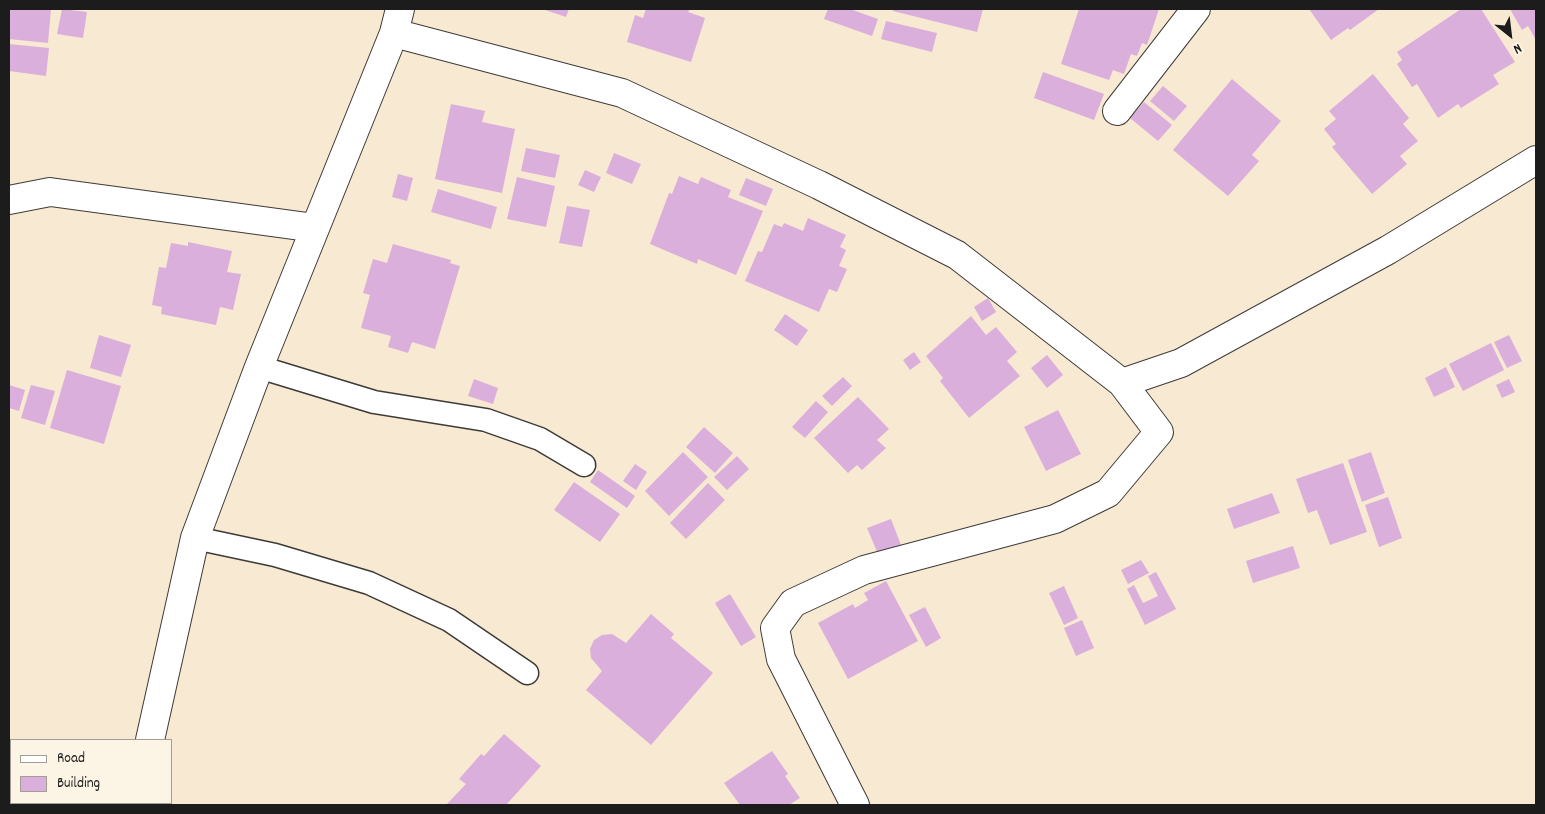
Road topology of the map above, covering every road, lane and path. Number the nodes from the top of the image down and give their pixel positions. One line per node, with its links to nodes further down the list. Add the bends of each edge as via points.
1 (1196, 9): 3 (street)
2 (397, 21): 6 (street); 8 (street, via 622,94 819,185 957,254)
3 (1117, 111)
4 (1536, 160): 8 (street, via 1388,250 1181,363)
5 (9, 200): 6 (street, via 50,192)
6 (315, 228): 7 (street)
7 (259, 367): 9 (lane, via 374,402 486,420 540,439); 10 (street)
8 (1122, 383): 13 (street, via 1160,432 1108,493 1055,519 864,570 793,603 775,628 782,659)
9 (584, 465)
10 (195, 538): 11 (lane, via 275,555 369,583 449,620); 12 (street)
11 (527, 674)
12 (150, 739)
13 (855, 805)

